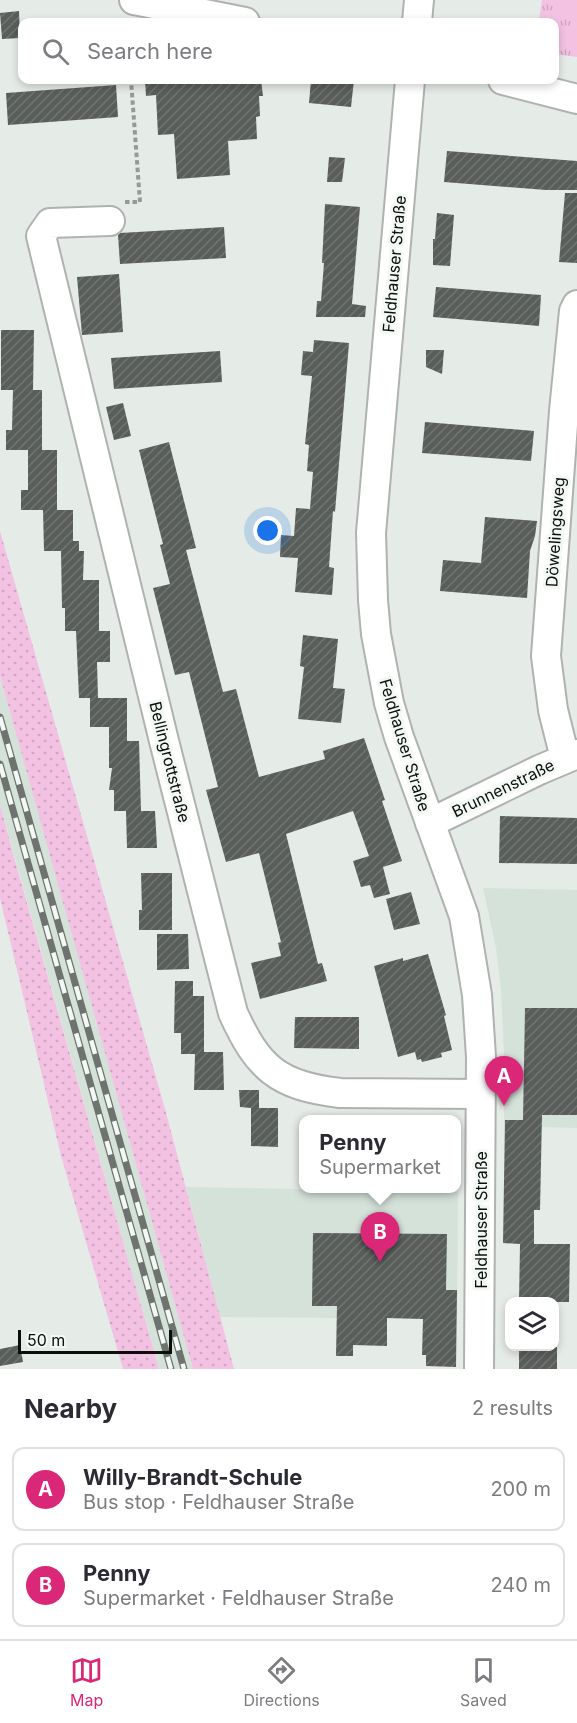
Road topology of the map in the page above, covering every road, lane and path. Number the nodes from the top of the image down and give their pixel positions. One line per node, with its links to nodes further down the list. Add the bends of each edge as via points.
1 (134, 0): 3 (street)
2 (419, 0): 4 (street)
3 (225, 18)
4 (417, 18)
5 (131, 84): 9 (path, via 140,202)
6 (410, 84): 12 (street, Feldhauser Straße, via 371,567 376,634 389,704)
7 (519, 84): 8 (street)
8 (577, 99)
9 (115, 212): 13 (street, Bellingrottstraße, via 50,223 40,236 234,1013 257,1058 299,1084 339,1093)
10 (577, 305): 11 (street, Döwelingsweg, via 565,400 546,656 553,710)
11 (571, 756): 12 (street, Brunnenstraße)
12 (430, 824): 13 (street, Feldhauser Straße, via 464,916 477,995)
13 (480, 1094): 14 (street, Feldhauser Straße)
14 (479, 1369)

